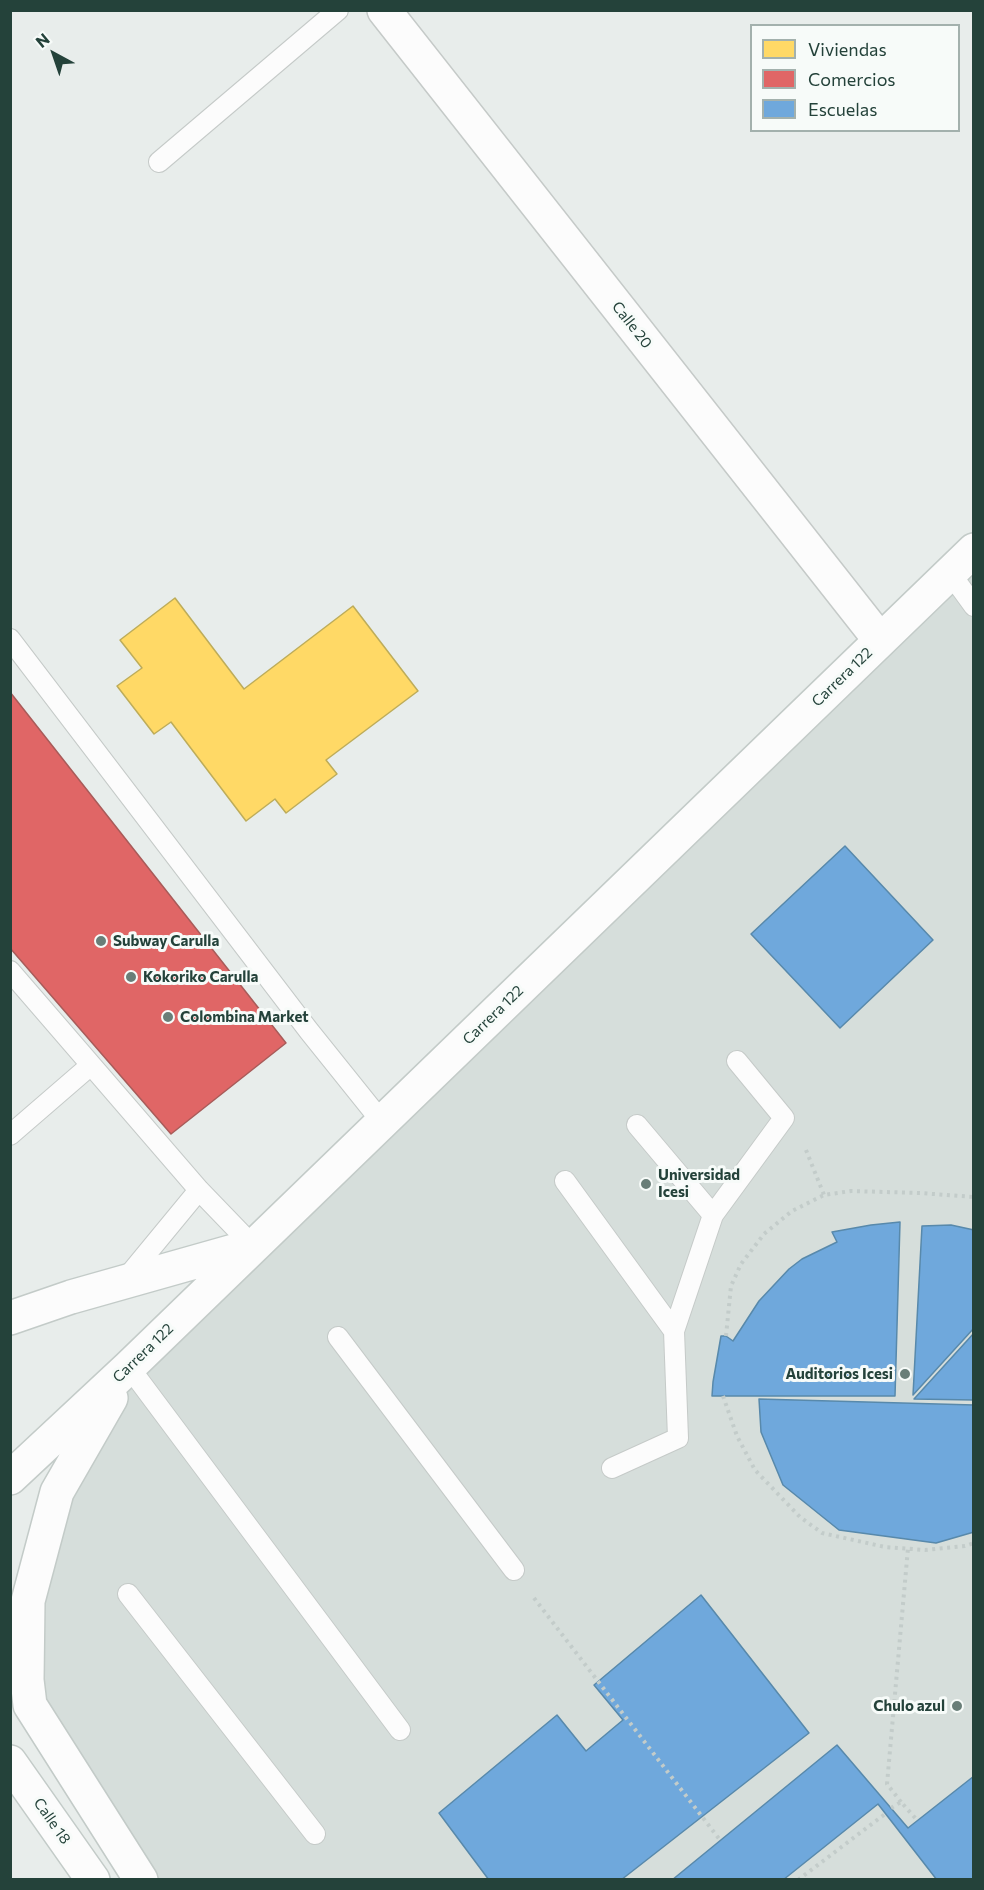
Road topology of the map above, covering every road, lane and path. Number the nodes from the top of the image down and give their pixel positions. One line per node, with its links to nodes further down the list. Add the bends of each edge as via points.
1 (338, 10): 3 (lane)
2 (384, 10): 8 (street, Calle 20)
3 (159, 162)
4 (974, 550): 5 (street, Carrera 122)
5 (950, 573): 6 (lane); 8 (street, Carrera 122)
6 (974, 606)
7 (10, 639): 13 (lane)
8 (880, 640): 13 (street, Carrera 122)
9 (10, 971): 11 (lane)
10 (737, 1061): 12 (lane)
11 (91, 1065): 15 (lane); 17 (lane)
12 (784, 1118): 18 (path, via 801,1139); 20 (lane)
13 (382, 1122): 21 (street, Carrera 122)
14 (637, 1125): 20 (lane)
15 (10, 1135)
16 (565, 1181): 24 (lane)
17 (199, 1190): 21 (lane); 22 (lane)
18 (824, 1195): 19 (path, via 851,1191); 25 (path, via 792,1211 771,1228 741,1264 731,1286)
19 (974, 1197)
20 (713, 1215): 24 (lane)
21 (253, 1246): 22 (street); 27 (street, Carrera 122)
22 (123, 1282): 23 (street)
23 (10, 1318)
24 (674, 1331): 29 (lane, via 678,1438)
25 (726, 1336)
26 (338, 1337): 33 (lane)
27 (129, 1367): 30 (street, Carrera 122); 36 (lane); 45 (street, via 57,1492 28,1601 27,1680 30,1705)
28 (723, 1396): 32 (path, via 737,1436 755,1470 800,1517 822,1533)
29 (612, 1468)
30 (10, 1478)
31 (974, 1543): 32 (path, via 925,1550)
32 (908, 1548): 38 (path, via 887,1784)
33 (514, 1570)
34 (128, 1594): 42 (lane)
35 (534, 1598): 43 (path)
36 (400, 1730)
37 (10, 1762): 44 (street, Calle 18)
38 (900, 1802): 39 (path); 41 (path)
39 (891, 1808)
40 (885, 1814): 46 (path)
41 (917, 1820)
42 (315, 1834)
43 (720, 1840)
44 (93, 1880)
45 (141, 1880)
46 (798, 1880)

